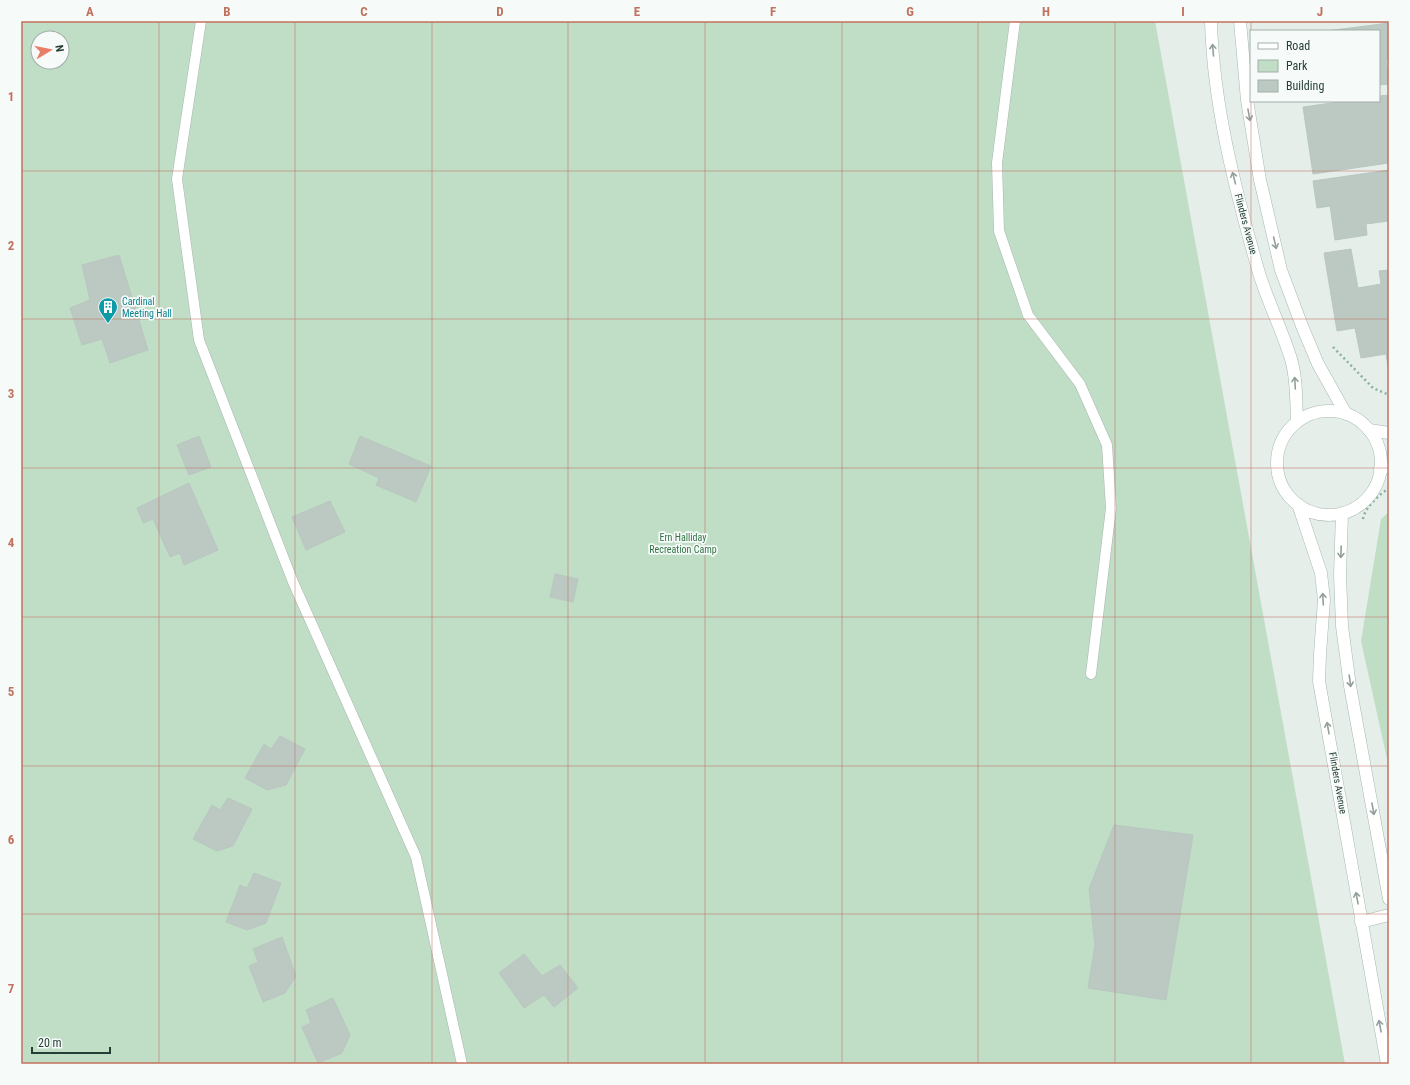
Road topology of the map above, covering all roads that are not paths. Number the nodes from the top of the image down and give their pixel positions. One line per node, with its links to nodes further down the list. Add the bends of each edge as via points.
1 (201, 21): 16 (lane, via 177,179 199,340 293,582 416,857)
2 (1015, 21): 12 (lane, via 997,163 999,231 1028,315 1080,384 1107,445 1111,508)
3 (1212, 21): 6 (main road, Flinders Avenue, one-way to 3, via 1291,359 1260,276 1231,167 1217,86)
4 (1240, 21): 5 (main road, one-way to 5, via 1249,115 1260,180 1281,270 1318,364)
5 (1346, 414): 6 (main road, via 1332,411 1317,412); 7 (main road, via 1359,420)
6 (1297, 422): 10 (main road, via 1290,427 1282,440 1277,463 1282,486)
7 (1369, 430): 8 (main road); 9 (main road, via 1376,442)
8 (1389, 433)
9 (1384, 468): 11 (main road, via 1368,497 1356,507)
10 (1298, 504): 11 (main road, via 1319,514); 15 (main road, Flinders Avenue, one-way to 10, via 1320,681 1324,600 1321,572)
11 (1342, 513): 13 (main road, one-way to 13, via 1342,626 1350,686)
12 (1091, 674)
13 (1389, 898)
14 (1389, 915): 15 (main road)
15 (1361, 922): 17 (main road, Flinders Avenue, one-way to 15)
16 (462, 1064)
17 (1387, 1064)

